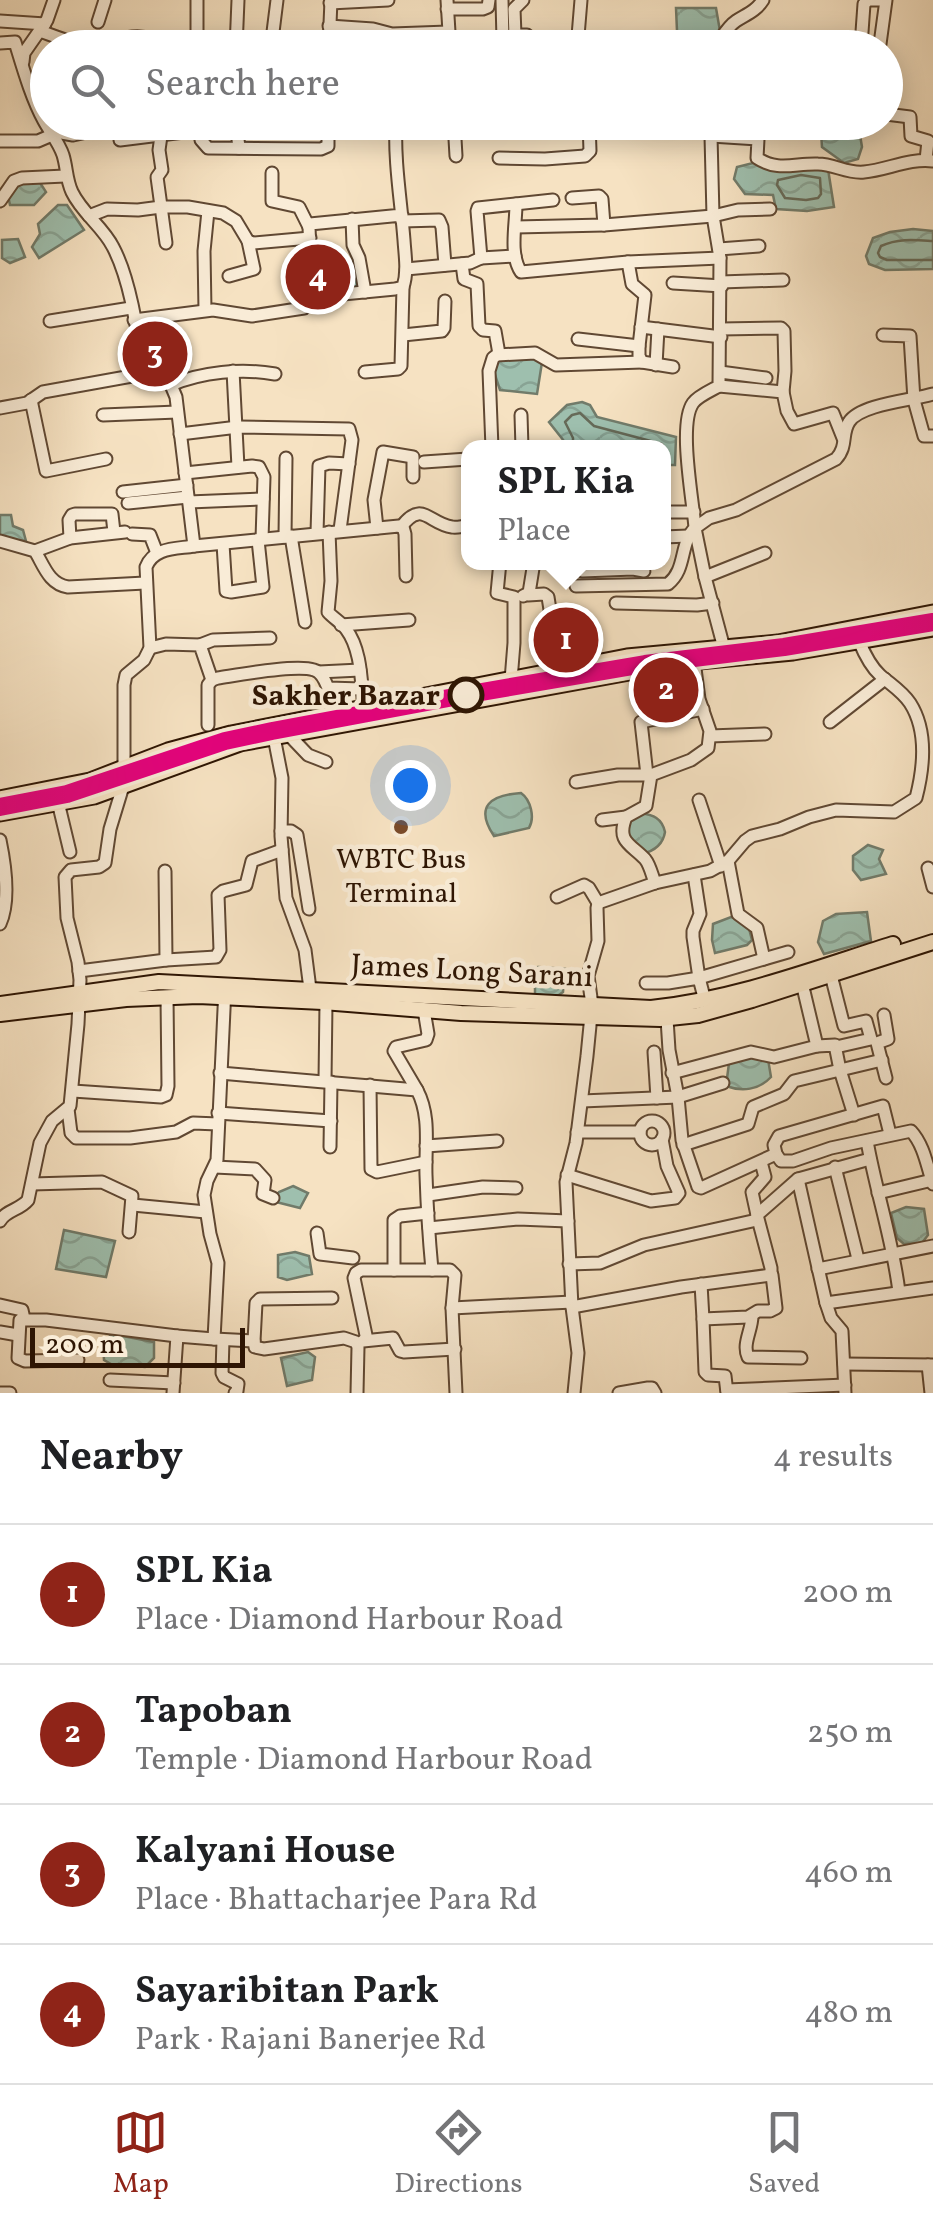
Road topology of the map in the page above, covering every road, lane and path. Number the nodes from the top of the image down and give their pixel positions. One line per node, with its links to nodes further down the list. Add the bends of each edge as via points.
1 (54, 0): 18 (street)
2 (104, 0): 16 (street)
3 (197, 0): 20 (street)
4 (238, 0): 21 (street)
5 (276, 0): 22 (street)
6 (388, 0): 13 (street)
7 (489, 0): 14 (street, via 484,8)
8 (502, 0): 26 (street)
9 (523, 0): 27 (street)
10 (581, 0): 28 (street)
11 (763, 0): 29 (street)
12 (886, 0): 30 (street, via 865,1); 31 (street)
13 (330, 2): 17 (street)
14 (447, 4): 25 (street)
15 (0, 21): 18 (street)
16 (98, 22)
17 (329, 26): 23 (street); 24 (street)
18 (43, 28): 19 (street)
19 (48, 30)
20 (197, 30)
21 (237, 30)
22 (273, 30)
23 (329, 30)
24 (373, 30)
25 (448, 30)
26 (506, 30)
27 (509, 30)
28 (578, 30)
29 (727, 30)
30 (866, 30)
31 (882, 30)
32 (0, 43): 34 (street, via 15,42)
33 (30, 45): 34 (street)
34 (23, 68): 35 (street)
35 (30, 86)
36 (903, 116): 37 (street, via 910,117 911,136)
37 (930, 137): 53 (street)
38 (0, 140): 39 (street)
39 (40, 140)
40 (55, 140): 55 (street)
41 (160, 140): 60 (street)
42 (201, 140): 50 (street, via 208,148)
43 (238, 140): 50 (street)
44 (330, 140): 50 (street, via 326,148)
45 (395, 140): 65 (street)
46 (455, 140): 51 (street)
47 (590, 140): 52 (street, via 585,156)
48 (711, 140): 64 (street)
49 (758, 140): 53 (street, via 758,158 780,168 821,164 862,172)
50 (239, 148)
51 (456, 156)
52 (499, 158)
53 (930, 161)
54 (272, 172): 69 (street, via 272,202 299,208)
55 (65, 176): 58 (street, via 14,181); 63 (street)
56 (572, 198): 67 (street, via 600,196)
57 (553, 200): 59 (street)
58 (0, 202)
59 (516, 204): 68 (street); 75 (street, via 476,211)
60 (162, 207): 62 (street); 63 (street); 71 (street)
61 (770, 210): 64 (street)
62 (208, 211): 70 (street, via 229,215); 88 (street)
63 (89, 216): 89 (street, via 119,259)
64 (713, 216): 67 (street); 73 (street)
65 (402, 218): 66 (street); 78 (street, via 439,220); 79 (street)
66 (352, 219): 69 (street, via 314,222); 85 (street)
67 (604, 224): 68 (street)
68 (516, 227): 74 (street)
69 (309, 233): 70 (street); 86 (street)
70 (248, 241): 80 (street, via 254,269)
71 (166, 243)
72 (759, 246): 73 (street)
73 (720, 254): 76 (street); 83 (street)
74 (514, 256): 75 (street); 76 (street, via 521,272 530,273)
75 (481, 258): 77 (street)
76 (628, 262): 91 (street, via 632,284 645,295)
77 (462, 264): 78 (street); 98 (street, via 464,279 477,284 479,326 495,331)
78 (445, 265): 79 (street)
79 (406, 269): 84 (street)
80 (229, 276)
81 (783, 280): 83 (street)
82 (673, 283): 83 (street)
83 (722, 284): 93 (street)
84 (403, 287): 85 (street); 94 (street)
85 (364, 292): 86 (street)
86 (312, 297): 88 (street, via 304,308 278,313)
87 (445, 301): 94 (street, via 442,332)
88 (206, 310): 89 (street)
89 (133, 314): 90 (street); 104 (street)
90 (50, 321)
91 (642, 328): 92 (street); 97 (street)
92 (658, 329): 93 (street); 100 (street)
93 (721, 333): 107 (street); 109 (street, via 784,331)
94 (402, 336): 103 (street, via 400,368)
95 (883, 336): 112 (street, via 910,336)
96 (578, 339): 97 (street)
97 (639, 346): 99 (street)
98 (500, 354): 99 (street, via 535,353 556,364); 120 (street, via 489,371)
99 (642, 362): 100 (street)
100 (656, 365): 101 (street)
101 (673, 367)
102 (233, 371): 105 (street); 108 (street); 117 (street)
103 (365, 372)
104 (143, 374): 108 (street); 111 (street, via 43,392)
105 (274, 374)
106 (766, 378): 107 (street)
107 (719, 379): 109 (street); 134 (street, via 694,401 687,418)
108 (171, 385): 114 (street)
109 (783, 392): 122 (street, via 794,424 833,414)
110 (933, 394): 112 (street)
111 (31, 400): 113 (street); 124 (street, via 46,471)
112 (914, 400): 119 (street, via 924,436); 122 (street, via 856,414 847,424)
113 (0, 408)
114 (177, 412): 116 (street); 118 (street)
115 (521, 415): 121 (street)
116 (103, 416)
117 (238, 427): 118 (street); 127 (street, via 344,427 351,433); 128 (street)
118 (180, 434): 130 (street)
119 (933, 436)
120 (492, 440)
121 (522, 440)
122 (845, 444): 139 (street, via 836,459)
123 (286, 458): 141 (street)
124 (106, 459)
125 (461, 459): 126 (street)
126 (424, 462)
127 (349, 464): 138 (street); 138 (street, via 319,466)
128 (238, 467): 130 (street); 132 (street, via 262,470)
129 (413, 476): 137 (street, via 412,457 382,452)
130 (187, 489): 131 (street); 132 (street); 147 (street)
131 (125, 497)
132 (263, 500): 144 (street)
133 (671, 512): 134 (street)
134 (694, 512): 139 (street)
135 (461, 526): 136 (street, via 420,513)
136 (402, 527): 137 (street); 156 (street)
137 (377, 528): 138 (street)
138 (329, 532): 141 (street); 167 (street, via 328,612)
139 (692, 532): 142 (street); 157 (street); 159 (street, via 675,579)
140 (124, 533): 143 (street); 143 (street, via 112,514 76,514 70,517); 149 (street, via 150,535)
141 (288, 536): 144 (street); 166 (street)
142 (671, 536)
143 (70, 538): 148 (street)
144 (260, 540): 146 (street); 146 (street, via 263,588 231,592)
145 (0, 541): 148 (street)
146 (223, 544): 147 (street)
147 (194, 546): 149 (street)
148 (35, 551): 158 (street, via 58,585)
149 (157, 553): 158 (street, via 146,567)
150 (766, 553): 157 (street)
151 (499, 570): 161 (street, via 497,593)
152 (531, 570): 161 (street)
153 (608, 570): 155 (street)
154 (642, 570): 159 (street)
155 (582, 571)
156 (406, 576)
157 (705, 577): 163 (street)
158 (145, 583): 172 (street)
159 (637, 585): 160 (street)
160 (576, 586)
161 (521, 596): 174 (street, via 548,597); 180 (street)
162 (616, 603): 163 (street)
163 (713, 604): 173 (street)
164 (933, 614): 173 (highway)
165 (409, 620): 167 (street)
166 (304, 622)
167 (342, 625): 176 (street)
168 (933, 628): 170 (highway)
169 (270, 638): 171 (street)
170 (858, 641): 173 (highway, via 793,652); 178 (street)
171 (200, 645): 172 (street); 179 (street)
172 (150, 648): 192 (street, via 124,684)
173 (725, 653): 175 (highway); 180 (highway, via 627,657)
174 (557, 654)
175 (694, 662): 182 (highway); 184 (street)
176 (360, 670): 177 (street); 181 (street)
177 (318, 672): 179 (street, via 274,670); 181 (street, via 328,688)
178 (885, 678): 185 (street); 194 (street, via 917,719)
179 (212, 680): 186 (street)
180 (511, 680): 182 (highway)
181 (362, 689): 183 (street)
182 (442, 700): 183 (highway); 188 (highway)
183 (364, 708): 192 (highway, via 168,751)
184 (703, 709): 189 (street); 191 (street, via 641,722)
185 (830, 722)
186 (208, 725)
187 (765, 734): 189 (street)
188 (281, 736): 190 (street); 192 (highway); 201 (street)
189 (710, 736): 191 (street, via 701,755)
190 (326, 762)
191 (649, 775): 193 (street); 199 (street, via 646,806)
192 (124, 776): 195 (highway); 197 (highway, via 94,796); 219 (street, via 104,865 70,870 65,877)
193 (576, 782)
194 (927, 782): 205 (street, via 894,812 836,810 752,836)
195 (0, 799)
196 (699, 800): 205 (street)
197 (58, 802): 198 (highway); 204 (street)
198 (0, 813)
199 (626, 816): 200 (street); 209 (street, via 624,836 646,860)
200 (602, 820)
201 (281, 831): 203 (street); 213 (street, via 296,836)
202 (0, 840): 214 (street)
203 (282, 850): 218 (street, via 252,861 246,885 218,895 219,954); 224 (street, via 286,898 305,950)
204 (70, 852)
205 (724, 864): 208 (street); 217 (street, via 738,914 757,928)
206 (928, 868): 210 (street)
207 (165, 872): 218 (street)
208 (694, 875): 209 (street); 221 (street)
209 (654, 883): 212 (street)
210 (933, 887)
211 (557, 897): 212 (street, via 584,885)
212 (598, 902): 232 (street, via 598,940 588,976)
213 (310, 909)
214 (0, 924)
215 (933, 938): 220 (main road); 228 (main road, James Long Sarani, via 920,936)
216 (788, 952): 217 (street)
217 (764, 959): 221 (street)
218 (166, 960): 219 (street)
219 (79, 971): 227 (street)
220 (831, 975): 223 (main road); 237 (street, via 844,1026 866,1021 871,1039)
221 (700, 978): 222 (street); 228 (street)
222 (646, 983)
223 (802, 983): 235 (main road); 236 (street)
224 (310, 989): 225 (main road, James Long Sarani); 231 (main road, James Long Sarani)
225 (225, 992): 226 (main road); 227 (main road, James Long Sarani, via 159,982); 229 (main road); 241 (street)
226 (166, 996): 227 (main road); 248 (street, via 166,1095)
227 (78, 999): 230 (main road, James Long Sarani); 233 (main road); 248 (street)
228 (704, 1001): 232 (main road, James Long Sarani)
229 (326, 1002): 231 (main road); 244 (street)
230 (0, 1004)
231 (431, 1005): 232 (main road, James Long Sarani); 247 (street, via 426,1040 394,1048)
232 (591, 1011): 235 (main road); 251 (street)
233 (0, 1014)
234 (884, 1015): 239 (street, via 888,1040 878,1043)
235 (667, 1018): 242 (street)
236 (817, 1046): 237 (street); 242 (street, via 774,1057 751,1052)
237 (836, 1048): 240 (street)
238 (654, 1052): 250 (street)
239 (882, 1060): 240 (street); 243 (street)
240 (840, 1070): 253 (street); 259 (street, via 794,1080 784,1094 753,1107 748,1124)
241 (220, 1073): 244 (street); 254 (street)
242 (672, 1073): 249 (street)
243 (886, 1078)
244 (328, 1081): 246 (street); 255 (street)
245 (723, 1084): 249 (street)
246 (370, 1086): 247 (street); 267 (street, via 371,1169)
247 (417, 1090): 263 (street)
248 (72, 1091): 252 (street)
249 (678, 1097): 250 (street); 259 (street)
250 (657, 1098): 251 (street)
251 (582, 1101): 256 (street)
252 (68, 1109): 254 (street, via 76,1138 176,1132); 274 (street, via 46,1131)
253 (854, 1115): 257 (street, via 883,1106); 265 (street, via 779,1136)
254 (218, 1119): 255 (street); 269 (street)
255 (331, 1121): 264 (street)
256 (577, 1132): 258 (street, via 640,1132 652,1121); 271 (street)
257 (890, 1134): 260 (street); 262 (street, via 912,1130)
258 (663, 1136): 259 (street); 271 (street, via 675,1198 651,1201)
259 (682, 1138): 268 (street, via 701,1188)
260 (867, 1141): 265 (street, via 793,1162); 266 (street)
261 (498, 1142): 263 (street)
262 (927, 1142): 273 (street)
263 (426, 1146): 267 (street)
264 (330, 1148)
265 (776, 1154): 268 (street)
266 (870, 1159): 270 (street); 276 (street)
267 (426, 1162): 277 (street)
268 (761, 1162): 282 (street, via 765,1177 752,1192)
269 (216, 1167): 278 (street, via 255,1168 265,1180 264,1194); 280 (street, via 207,1181)
270 (835, 1167): 272 (street); 290 (street)
271 (567, 1175): 284 (street)
272 (798, 1179): 282 (street); 292 (street)
273 (932, 1182): 276 (street)
274 (32, 1184): 279 (street, via 108,1183 130,1194); 283 (street, via 23,1207)
275 (516, 1188): 277 (street)
276 (878, 1193): 289 (street)
277 (428, 1195): 281 (street)
278 (273, 1198)
279 (133, 1204): 280 (street); 286 (street)
280 (206, 1212): 311 (street, via 218,1263)
281 (428, 1213): 285 (street); 293 (street, via 394,1220)
282 (757, 1217): 291 (street, via 600,1262); 296 (street)
283 (0, 1221)
284 (568, 1221): 285 (street); 291 (street)
285 (429, 1228): 294 (street)
286 (129, 1232)
287 (316, 1233): 295 (street, via 320,1254 353,1255)
288 (933, 1246): 289 (street)
289 (893, 1252): 290 (street); 299 (street)
290 (858, 1259): 292 (street)
291 (569, 1264): 303 (street)
292 (818, 1269): 301 (street)
293 (394, 1270): 294 (street); 295 (street)
294 (432, 1270): 304 (street, via 453,1271)
295 (356, 1273): 313 (street)
296 (772, 1275): 297 (street); 305 (street, via 776,1308)
297 (700, 1284): 303 (street); 307 (street)
298 (933, 1288): 299 (street)
299 (899, 1292): 301 (street)
300 (332, 1298): 312 (street, via 258,1301)
301 (826, 1302): 317 (street, via 842,1331)
302 (0, 1305): 306 (street, via 22,1310)
303 (572, 1305): 304 (street); 328 (street)
304 (452, 1308): 314 (street)
305 (752, 1316): 307 (street); 315 (street, via 748,1357)
306 (24, 1319): 309 (street); 310 (street)
307 (703, 1319): 324 (street, via 705,1372 725,1376)
308 (0, 1332): 309 (street)
309 (18, 1334): 316 (street, via 20,1360)
310 (177, 1336): 311 (street); 320 (street)
311 (218, 1339): 312 (street); 323 (street, via 222,1373 236,1382)
312 (254, 1341): 313 (street, via 264,1349)
313 (362, 1341): 314 (street, via 393,1338 404,1352); 326 (street)
314 (455, 1349): 327 (street)
315 (801, 1358)
316 (78, 1360)
317 (844, 1364): 318 (street); 321 (street)
318 (931, 1365): 331 (street)
319 (110, 1380): 320 (street)
320 (174, 1388)
321 (845, 1389): 324 (street)
322 (0, 1392): 325 (street)
323 (237, 1392)
324 (727, 1392)
325 (10, 1393)
326 (356, 1393)
327 (456, 1393)
328 (574, 1393)
329 (619, 1393): 330 (street)
330 (654, 1393)
331 (931, 1393)

